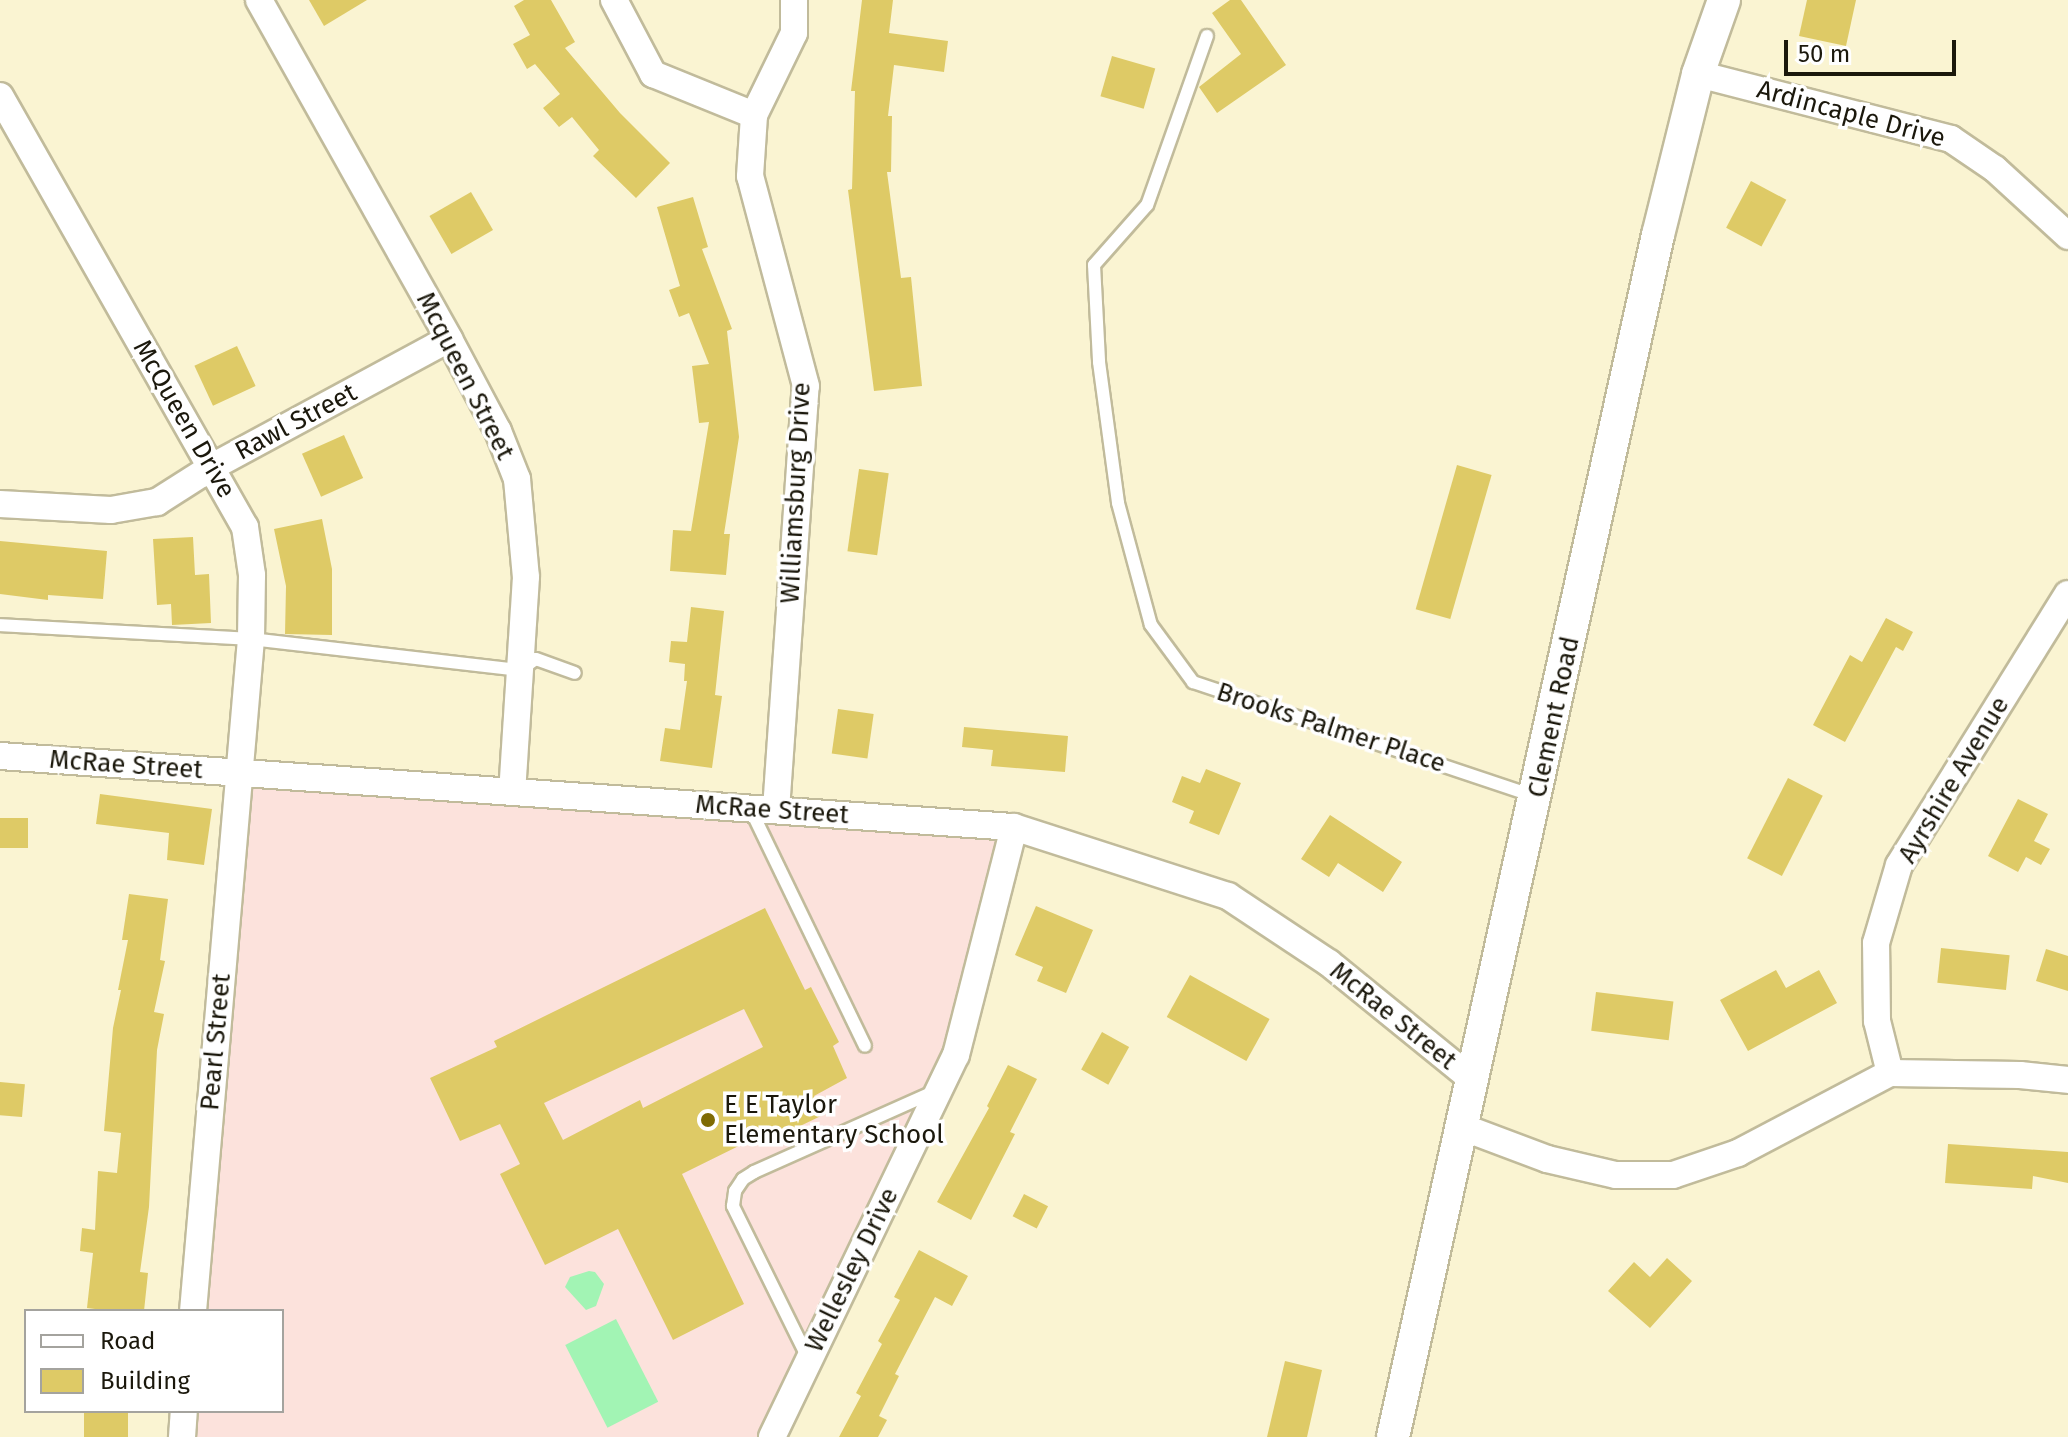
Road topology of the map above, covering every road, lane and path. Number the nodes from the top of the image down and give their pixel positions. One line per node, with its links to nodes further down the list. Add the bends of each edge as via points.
1 (259, 0): 10 (street, Mcqueen Street)
2 (614, 0): 8 (street, via 653,74)
3 (794, 0): 8 (street, Williamsburg Drive, via 794,33)
4 (1724, 0): 6 (street, Clement Road)
5 (1207, 36): 21 (lane, Brooks Palmer Place, via 1147,205 1094,265 1099,362 1118,503 1151,625 1193,682)
6 (1698, 74): 9 (street, Ardincaple Drive, via 1951,139 1995,169); 21 (street, Clement Road, via 1658,235)
7 (0, 96): 11 (street, McQueen Drive)
8 (754, 115): 22 (street, Williamsburg Drive, via 750,176 806,386)
9 (2068, 236)
10 (449, 339): 11 (street, Rawl Street); 16 (street, Mcqueen Street, via 517,479 526,577)
11 (212, 467): 12 (street, Rawl Street, via 157,502 54,509); 15 (street, McQueen Drive, via 245,527 252,575)
12 (0, 504)
13 (2068, 594): 25 (street, Ayrshire Avenue, via 1899,865 1876,943 1877,1021)
14 (0, 625): 15 (lane)
15 (251, 639): 16 (lane); 19 (street, McQueen Drive)
16 (520, 670): 17 (lane, via 536,659); 20 (street, Mcqueen Street)
17 (575, 673)
18 (0, 756): 19 (street, McRae Street)
19 (239, 773): 20 (street, McRae Street); 30 (street, Pearl Street)
20 (512, 792): 22 (street, McRae Street)
21 (1537, 797): 26 (street, Clement Road)
22 (763, 809): 23 (street, McRae Street); 24 (lane)
23 (1014, 827): 26 (street, McRae Street, via 1228,896 1329,963); 28 (street, Wellesley Drive, via 956,1055)
24 (865, 1046)
25 (1890, 1073): 27 (street); 29 (street, via 1738,1153 1673,1175 1616,1175 1547,1159)
26 (1473, 1080): 29 (street, Clement Road)
27 (2068, 1080)
28 (939, 1090): 31 (street, Wellesley Drive); 31 (lane, via 754,1172 735,1191 733,1206)
29 (1462, 1127): 35 (street, Clement Road)
30 (193, 1309)
31 (809, 1360): 34 (street, Wellesley Drive)
32 (184, 1413): 33 (street)
33 (182, 1437)
34 (772, 1437)
35 (1393, 1437)

